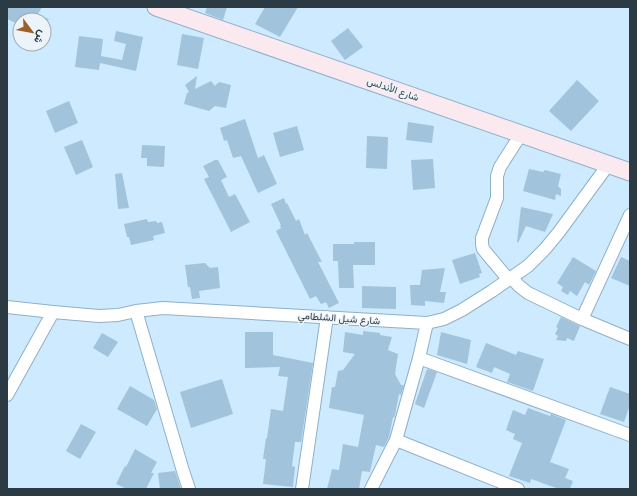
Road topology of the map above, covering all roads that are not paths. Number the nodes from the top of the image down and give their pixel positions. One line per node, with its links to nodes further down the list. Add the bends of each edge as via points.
1 (156, 7): 2 (main road, شارع الأندلس)
2 (521, 134): 3 (main road, شارع الأندلس); 6 (street, via 500,167 497,176 497,198 482,238 483,249)
3 (608, 165): 4 (main road, شارع الأندلس); 6 (street, شارع شيل الشلطامي, via 560,232 528,266)
4 (630, 172)
5 (630, 215): 11 (street)
6 (509, 278): 11 (street, via 528,293); 12 (street, شارع شيل الشلطامي, via 444,320)
7 (7, 307): 9 (street, شارع شيل الشلطامي)
8 (136, 311): 9 (street, شارع شيل الشلطامي, via 118,316); 10 (street, شارع شيل الشلطامي, via 163,308); 18 (street)
9 (53, 312): 15 (street)
10 (327, 317): 12 (street, شارع شيل الشلطامي); 19 (street)
11 (582, 319): 13 (street)
12 (426, 323): 14 (street)
13 (630, 339)
14 (419, 358): 16 (street); 17 (street)
15 (7, 395)
16 (630, 435)
17 (396, 440): 20 (street); 21 (street)
18 (189, 489)
19 (302, 489)
20 (371, 489)
21 (518, 489)

